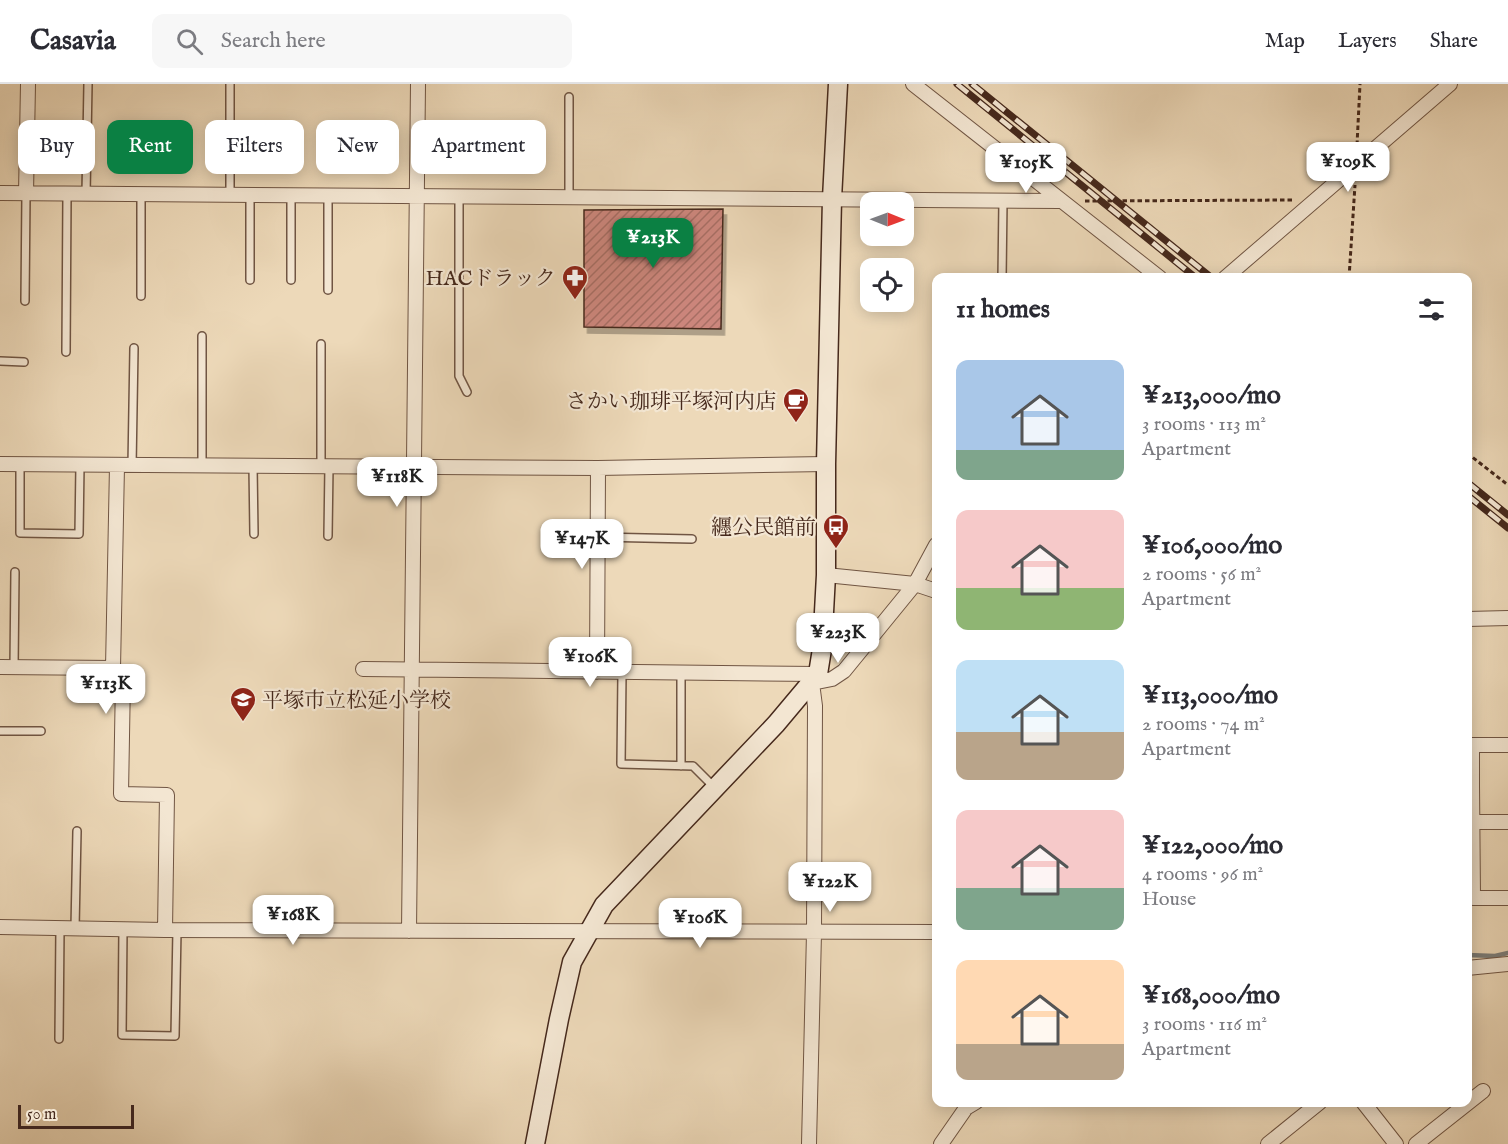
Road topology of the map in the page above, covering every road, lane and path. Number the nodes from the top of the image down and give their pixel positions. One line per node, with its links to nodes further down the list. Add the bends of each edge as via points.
1 (28, 84): 12 (street)
2 (88, 84): 14 (lane)
3 (230, 84): 16 (lane)
4 (418, 84): 20 (street)
5 (838, 84): 23 (street)
6 (913, 84): 26 (street)
7 (1360, 84): 10 (path)
8 (1450, 84): 10 (street)
9 (569, 97): 22 (lane)
10 (1357, 165): 24 (street); 30 (path)
11 (0, 193): 12 (street)
12 (26, 194): 13 (street); 35 (lane)
13 (67, 194): 14 (street); 39 (lane)
14 (86, 194): 15 (street)
15 (141, 194): 16 (street); 34 (lane)
16 (230, 195): 17 (street)
17 (250, 195): 18 (street); 31 (lane)
18 (291, 195): 19 (street); 32 (lane)
19 (328, 196): 20 (street); 33 (lane)
20 (417, 196): 21 (street); 53 (street)
21 (459, 197): 22 (street); 42 (lane, via 459,376)
22 (569, 198): 23 (street)
23 (832, 199): 25 (street); 46 (street)
24 (1314, 200): 26 (path); 29 (street)
25 (1003, 201): 26 (street); 27 (lane)
26 (1060, 201): 28 (street)
27 (1002, 273)
28 (1154, 273)
29 (1231, 273)
30 (1349, 273)
31 (250, 280)
32 (291, 280)
33 (328, 290)
34 (141, 296)
35 (25, 301)
36 (202, 336): 50 (lane)
37 (321, 344): 52 (lane)
38 (134, 348): 49 (lane)
39 (66, 352)
40 (0, 361): 41 (lane)
41 (24, 362)
42 (467, 392)
43 (1472, 457): 55 (path)
44 (0, 464): 45 (street)
45 (20, 464): 47 (street); 47 (lane, via 20,533 79,534)
46 (826, 464): 54 (street); 62 (street)
47 (80, 465): 48 (street)
48 (117, 466): 49 (street); 68 (street)
49 (132, 466): 50 (street)
50 (202, 466): 51 (street)
51 (253, 466): 52 (street); 56 (lane)
52 (325, 466): 53 (street); 57 (lane)
53 (413, 467): 54 (street); 70 (street)
54 (598, 468): 58 (street)
55 (1508, 485)
56 (254, 534)
57 (328, 536)
58 (598, 537): 59 (lane); 71 (street)
59 (692, 538)
60 (932, 552): 63 (street)
61 (15, 572): 67 (lane)
62 (826, 575): 63 (street); 74 (street, via 822,649)
63 (915, 584): 64 (street); 74 (street, via 844,671 831,679)
64 (932, 590)
65 (1508, 618): 66 (street)
66 (1472, 619)
67 (7, 667): 68 (street)
68 (113, 668): 89 (street, via 123,679 121,794 167,795)
69 (363, 669): 70 (street)
70 (411, 670): 71 (street); 90 (street)
71 (597, 672): 72 (street)
72 (622, 673): 73 (street); 79 (lane, via 621,764)
73 (681, 673): 74 (street); 79 (lane)
74 (815, 678): 80 (street); 93 (street)
75 (0, 730): 76 (lane)
76 (41, 731)
77 (1472, 745): 78 (street)
78 (1508, 745)
79 (681, 766): 80 (lane, via 693,766)
80 (715, 788): 91 (street, via 604,905)
81 (1472, 822): 82 (street); 84 (street, via 1473,898)
82 (1508, 822)
83 (77, 831): 87 (lane)
84 (1508, 898)
85 (0, 927): 86 (street)
86 (60, 928): 87 (street); 96 (lane)
87 (75, 928): 88 (street)
88 (123, 929): 89 (street); 89 (lane, via 122,1035 175,1036)
89 (171, 930): 90 (street)
90 (409, 931): 91 (street)
91 (587, 932): 93 (street); 103 (street, via 572,962)
92 (932, 932): 93 (street)
93 (814, 933): 104 (street)
94 (1508, 964): 95 (street)
95 (1472, 968)
96 (59, 1040)
97 (1483, 1091): 98 (street)
98 (1472, 1100)
99 (968, 1107): 105 (street)
100 (1314, 1107): 106 (street)
101 (1367, 1107): 107 (street)
102 (1463, 1107): 108 (street)
103 (535, 1144)
104 (809, 1144)
105 (941, 1144)
106 (1268, 1144)
107 (1396, 1144)
108 (1416, 1144)

